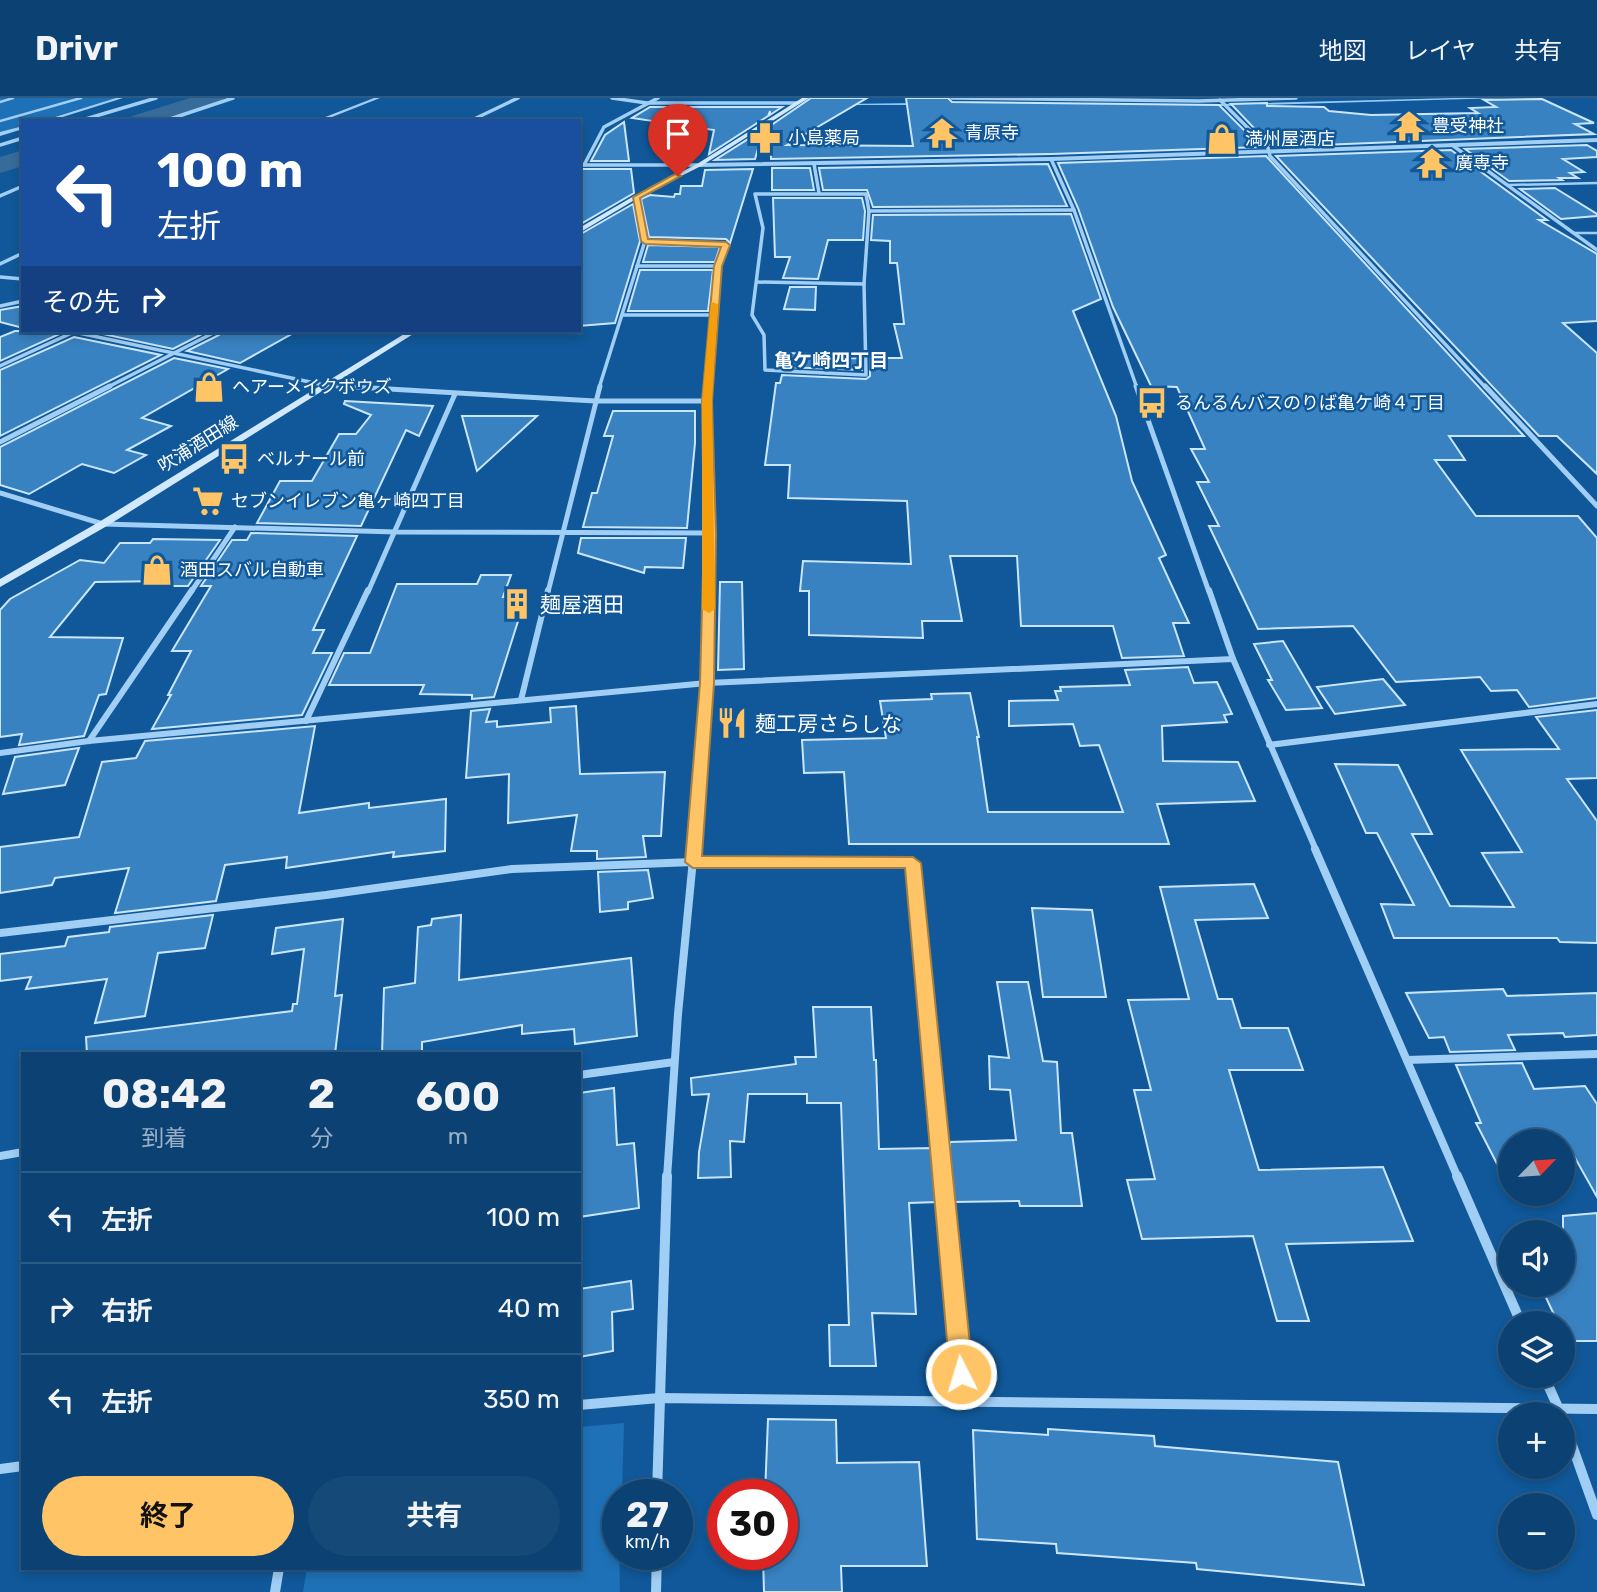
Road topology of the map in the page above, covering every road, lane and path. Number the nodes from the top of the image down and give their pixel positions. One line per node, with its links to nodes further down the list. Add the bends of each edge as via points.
1 (13, 98): 16 (lane)
2 (81, 98): 24 (lane)
3 (121, 98): 19 (street)
4 (156, 98): 20 (street)
5 (233, 98): 21 (street)
6 (378, 98): 22 (street)
7 (518, 98): 23 (street)
8 (612, 98): 17 (street)
9 (658, 98): 17 (street)
10 (806, 98): 18 (main road)
11 (952, 98): 15 (street)
12 (1062, 98): 15 (street)
13 (1296, 98): 14 (street)
14 (1217, 99): 15 (street); 31 (street)
15 (1067, 101)
16 (0, 102)
17 (647, 103): 18 (street); 34 (street, via 604,127)
18 (797, 103): 35 (main road)
19 (51, 119)
20 (86, 119)
21 (170, 119)
22 (322, 119)
23 (474, 119)
24 (0, 121)
25 (21, 128): 26 (street)
26 (0, 134)
27 (21, 139): 29 (street)
28 (1597, 140): 30 (street)
29 (0, 145)
30 (1452, 145): 31 (street); 37 (street)
31 (1269, 151): 32 (street); 73 (street)
32 (1051, 159): 33 (street); 43 (street)
33 (814, 164): 35 (street); 39 (street)
34 (582, 165): 35 (street)
35 (699, 165): 41 (main road)
36 (1597, 183): 37 (lane)
37 (1508, 185): 45 (street)
38 (21, 187): 40 (street)
39 (820, 193): 42 (street, via 866,194); 55 (street, via 755,194 763,228)
40 (0, 196)
41 (636, 197): 44 (main road); 47 (street)
42 (869, 211): 43 (street); 56 (street)
43 (1074, 211): 80 (street)
44 (581, 230)
45 (1574, 233): 46 (lane); 48 (street)
46 (1597, 233)
47 (645, 241): 51 (street); 52 (street, via 726,243)
48 (1597, 250)
49 (21, 254): 50 (street)
50 (0, 264)
51 (637, 266): 52 (street); 59 (street)
52 (718, 266): 60 (street)
53 (0, 277): 54 (street)
54 (21, 279)
55 (757, 282): 56 (street); 56 (street, via 752,315 764,335 765,370 866,375)
56 (864, 284)
57 (21, 301): 58 (street)
58 (0, 306)
59 (622, 315): 60 (street); 69 (street)
60 (712, 315): 70 (street)
61 (71, 333): 66 (street)
62 (84, 333): 65 (street)
63 (212, 333): 65 (street)
64 (411, 333): 67 (main road, 吹浦酒田線)
65 (173, 353): 67 (street); 71 (street)
66 (0, 366)
67 (324, 385): 68 (street); 74 (main road, 吹浦酒田線)
68 (455, 394): 69 (street); 76 (street)
69 (596, 401): 70 (street); 77 (street)
70 (707, 401): 78 (street)
71 (0, 442)
72 (0, 493): 74 (street)
73 (1597, 506)
74 (103, 524): 75 (street); 79 (main road, 吹浦酒田線)
75 (235, 527): 76 (street); 85 (street)
76 (396, 532): 77 (street); 84 (street)
77 (565, 533): 78 (street); 82 (street)
78 (710, 533): 81 (street)
79 (0, 584)
80 (1233, 659): 81 (street); 86 (street)
81 (707, 683): 82 (street); 88 (street)
82 (521, 700): 84 (street)
83 (1597, 704): 86 (street)
84 (306, 720): 85 (street)
85 (89, 741): 87 (street)
86 (1269, 746): 91 (street)
87 (0, 753)
88 (693, 862): 89 (street, via 512,869); 92 (street); 98 (street, via 913,863)
89 (0, 933)
90 (1597, 1054): 91 (street)
91 (1407, 1060): 96 (street)
92 (674, 1062): 93 (street); 97 (street)
93 (581, 1075)
94 (21, 1152): 95 (street)
95 (0, 1156)
96 (1516, 1311)
97 (659, 1398): 98 (street); 99 (street); 106 (street)
98 (964, 1401): 101 (street)
99 (581, 1405)
100 (1597, 1409): 102 (street)
101 (1498, 1410)
102 (1575, 1410)
103 (1575, 1454): 107 (street)
104 (21, 1466): 105 (street)
105 (0, 1469)
106 (657, 1479)
107 (1597, 1515)
108 (279, 1570): 110 (street)
109 (657, 1570): 111 (street)
110 (275, 1592)
111 (656, 1592)

